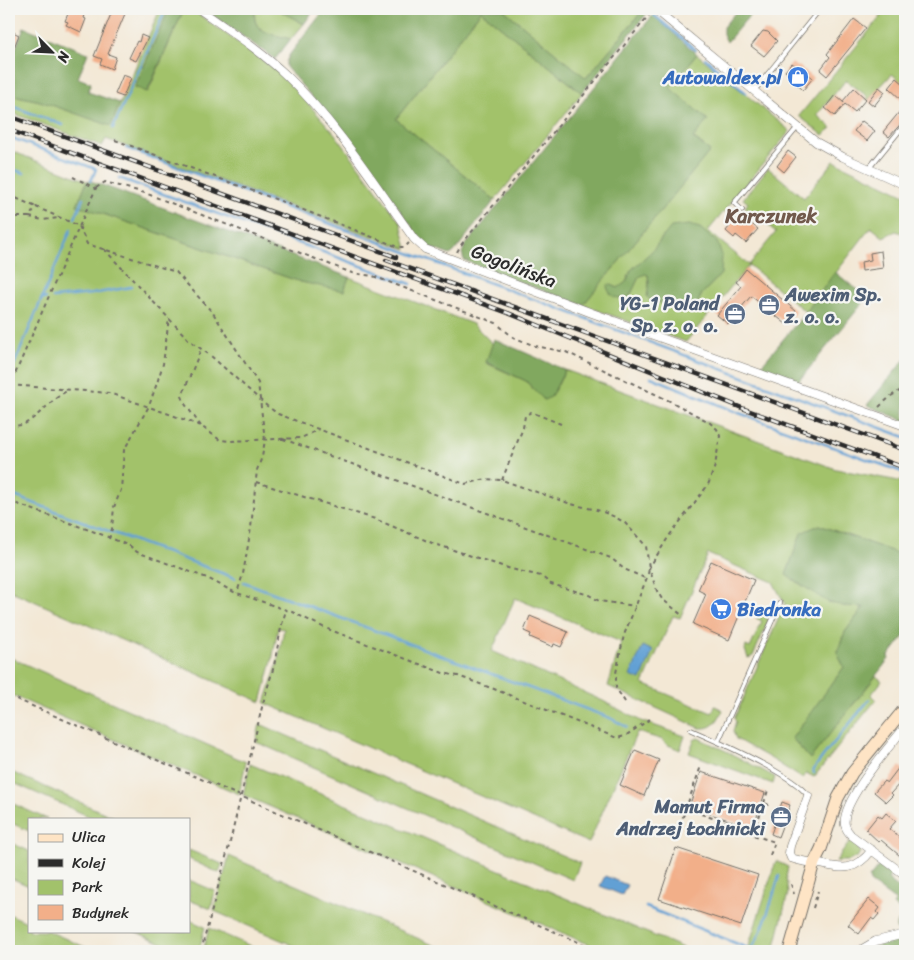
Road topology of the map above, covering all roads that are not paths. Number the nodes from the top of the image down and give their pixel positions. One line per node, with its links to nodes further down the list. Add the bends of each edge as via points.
1 (199, 9): 10 (street, Gogolińska, via 298,86 358,160 414,239 425,249)
2 (820, 9): 4 (lane)
3 (653, 11): 4 (street)
4 (754, 91): 6 (street)
5 (905, 124): 7 (lane)
6 (798, 128): 7 (street, via 822,146); 9 (lane, via 734,204)
7 (869, 168): 8 (street)
8 (905, 185)
9 (742, 210)
10 (905, 426)
11 (780, 603): 16 (lane)
12 (905, 700): 19 (street, via 839,784 822,820 814,849)
13 (905, 708): 19 (street, via 843,787)
14 (905, 727): 18 (street, via 859,787 847,811 847,831)
15 (691, 730): 16 (lane)
16 (718, 742): 17 (lane, via 781,775)
17 (808, 796): 19 (street, via 789,853 791,858)
18 (872, 850): 19 (street, via 852,867); 20 (street)
19 (814, 863): 22 (street)
20 (905, 876)
21 (905, 934): 23 (street, via 876,941)
22 (790, 951)
23 (859, 951)

